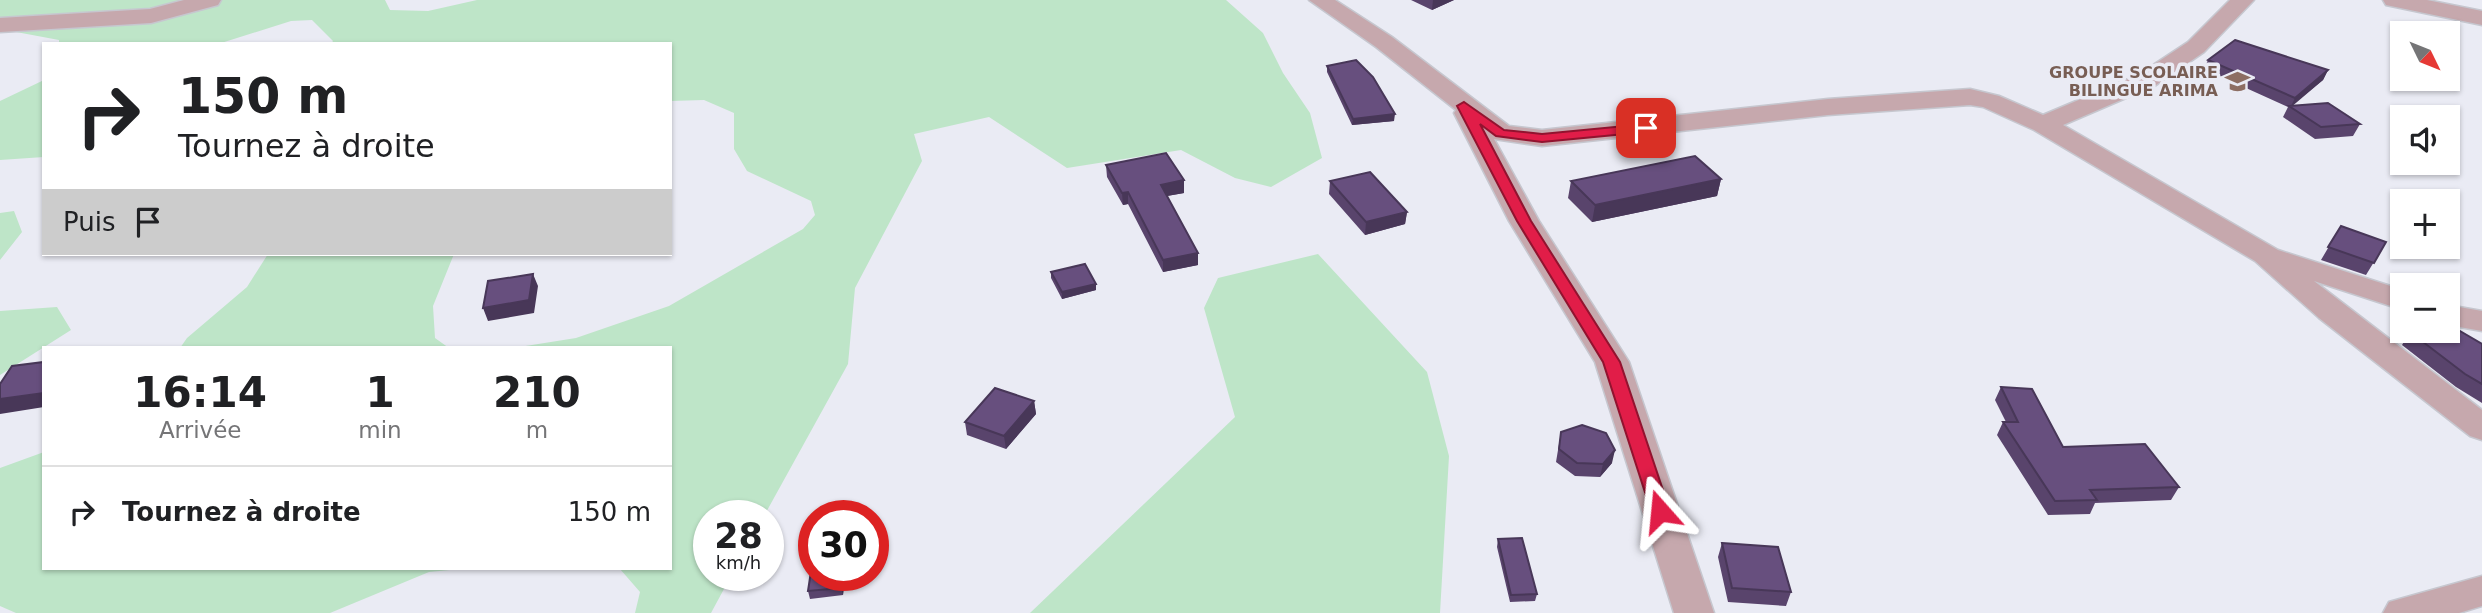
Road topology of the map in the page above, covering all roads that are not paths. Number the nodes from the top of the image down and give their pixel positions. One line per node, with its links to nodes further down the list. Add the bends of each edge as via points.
1 (210, 0): 7 (street, via 151,16)
2 (1320, 0): 8 (street, via 1384,42)
3 (2261, 0): 5 (street)
4 (2394, 0): 6 (street)
5 (2239, 4): 9 (street, via 2196,47 2147,80)
6 (2482, 18)
7 (0, 25)
8 (1464, 106): 9 (street, via 1501,133 1542,138 1828,107 1970,97 2010,107); 16 (street, via 1524,221 1612,362)
9 (2043, 124): 10 (street)
10 (2266, 255): 11 (street); 14 (street, via 2330,312)
11 (2390, 296)
12 (2460, 317): 13 (street)
13 (2482, 321)
14 (2482, 428)
15 (2482, 591): 17 (street)
16 (1694, 613)
17 (2403, 613)

